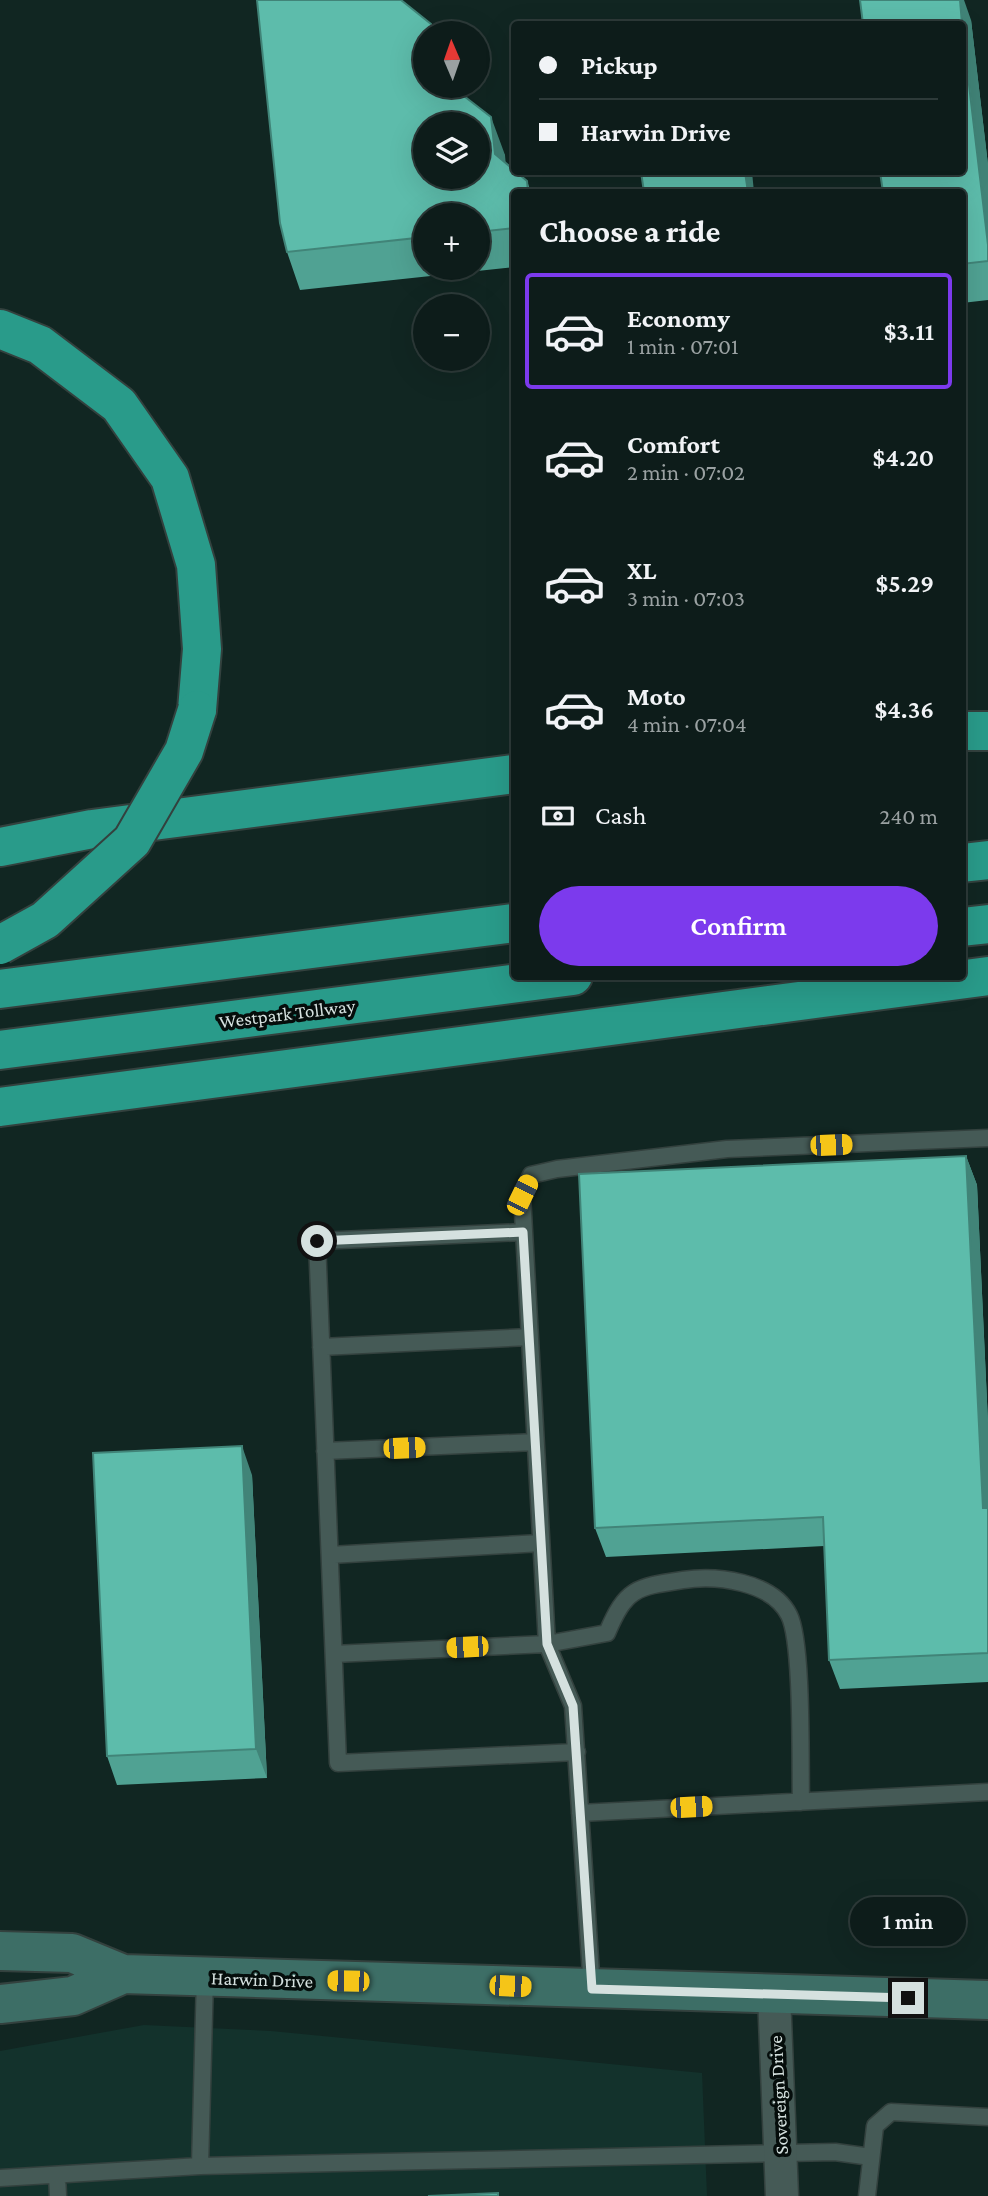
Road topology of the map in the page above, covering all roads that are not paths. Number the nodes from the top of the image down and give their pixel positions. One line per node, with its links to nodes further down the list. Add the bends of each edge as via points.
1 (0, 329): 11 (highway, bridge, via 40,345 119,405 170,478 196,565 202,649 197,709 184,751 132,841 44,920)
2 (988, 730): 3 (highway)
3 (966, 731)
4 (511, 774): 5 (highway, via 92,829)
5 (0, 847)
6 (988, 860): 7 (highway)
7 (966, 863)
8 (511, 923): 16 (highway)
9 (988, 924): 10 (highway)
10 (966, 927)
11 (0, 945)
12 (988, 976): 13 (highway)
13 (966, 979)
14 (542, 980): 17 (highway, Westpark Tollway)
15 (958, 980): 18 (highway)
16 (0, 989)
17 (0, 1050)
18 (0, 1107)
19 (988, 1138): 20 (lane, via 727,1149 557,1169 531,1175 522,1195)
20 (523, 1232): 21 (lane); 22 (lane, via 317,1241)
21 (529, 1337): 22 (lane); 23 (lane)
22 (321, 1348): 24 (lane)
23 (535, 1442): 24 (lane); 25 (lane)
24 (326, 1451): 26 (lane)
25 (541, 1543): 26 (lane); 27 (lane)
26 (330, 1555): 28 (lane)
27 (547, 1644): 28 (lane); 29 (lane, via 573,1706); 31 (lane, via 607,1633 620,1602 646,1586 688,1579 731,1580 768,1594 789,1615 796,1643)
28 (334, 1654): 29 (lane, via 338,1763)
29 (577, 1752): 32 (lane)
30 (988, 1792): 31 (lane)
31 (801, 1802): 32 (lane)
32 (580, 1812): 36 (lane)
33 (0, 1951): 34 (main road, Harwin Drive, via 72,1953)
34 (123, 1974): 35 (main road, Harwin Drive); 39 (main road, Harwin Drive, via 73,1996)
35 (205, 1977): 36 (main road, Harwin Drive); 43 (lane)
36 (592, 1989): 37 (main road, Harwin Drive)
37 (774, 1994): 38 (main road, Harwin Drive); 41 (street, Sovereign Drive)
38 (988, 2000)
39 (0, 2004)
40 (988, 2117): 42 (lane, via 891,2112 875,2126)
41 (781, 2152): 42 (lane); 43 (lane); 47 (street, Sovereign Drive)
42 (871, 2157): 48 (lane)
43 (200, 2166): 44 (lane)
44 (57, 2175): 45 (lane); 46 (lane)
45 (0, 2178)
46 (58, 2196)
47 (782, 2196)
48 (867, 2196)

